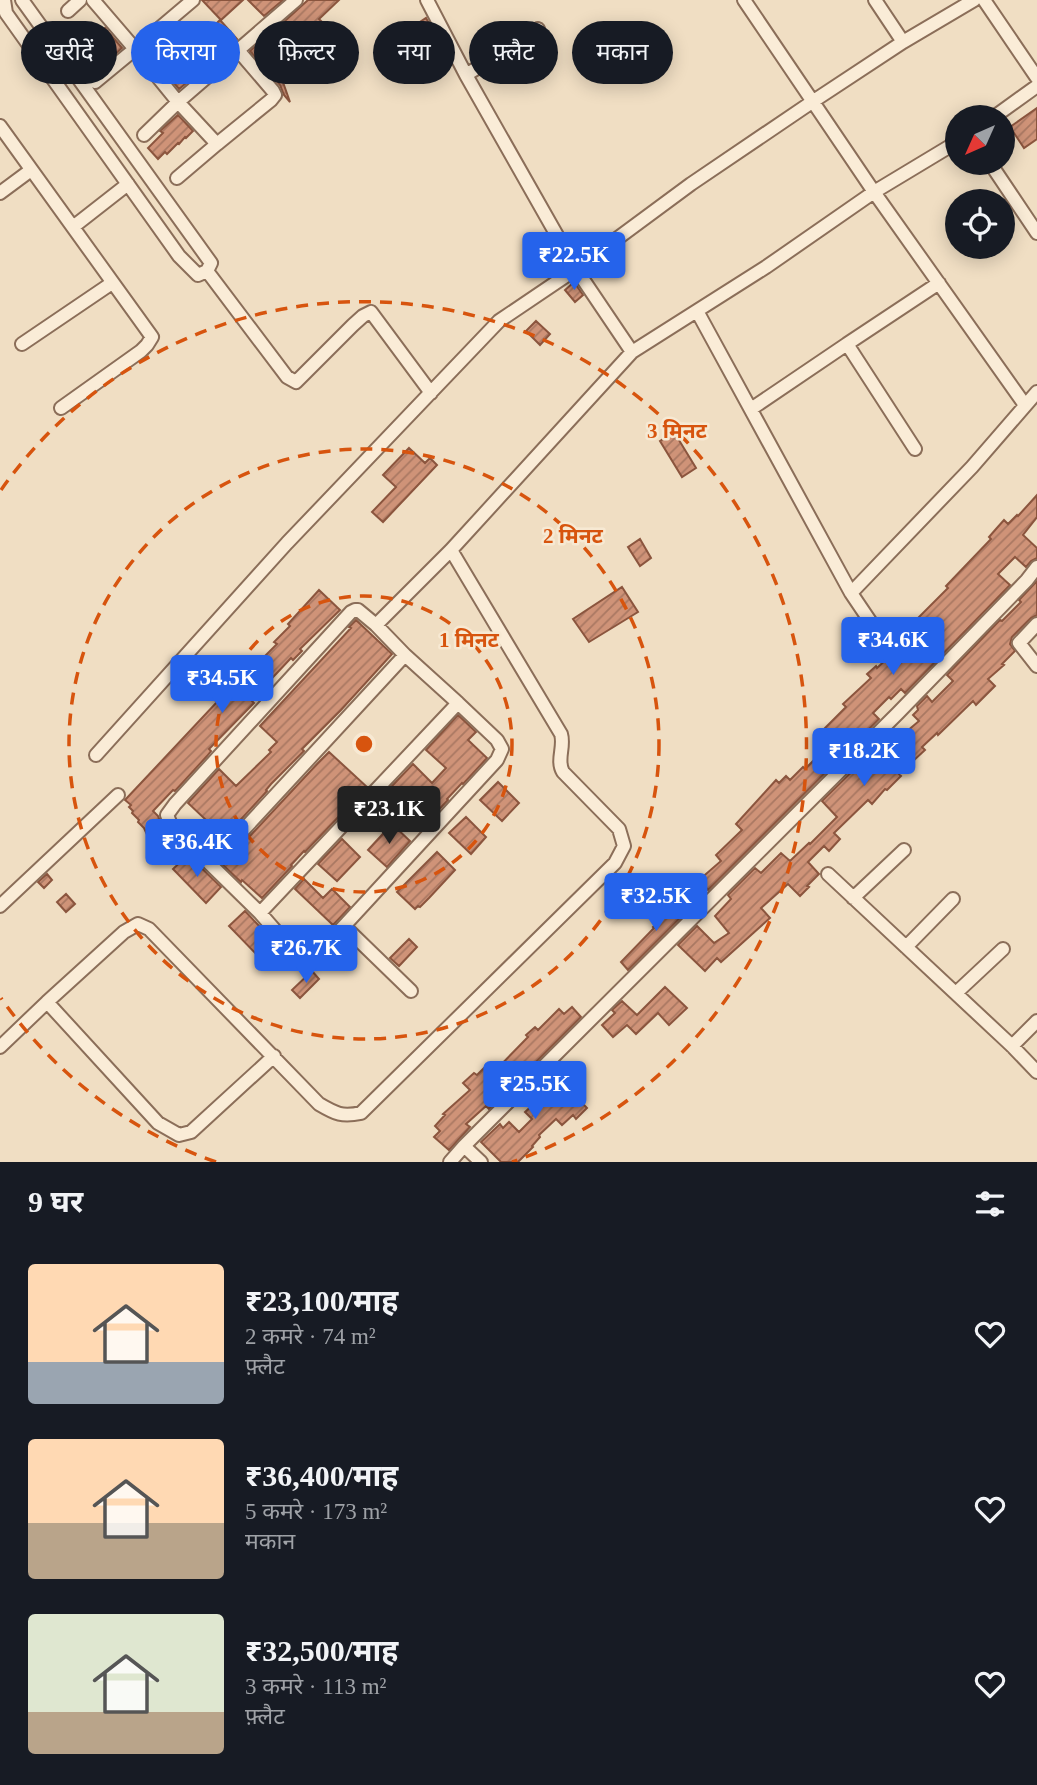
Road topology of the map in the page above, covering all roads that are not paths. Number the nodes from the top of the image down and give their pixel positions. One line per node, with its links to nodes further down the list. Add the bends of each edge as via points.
1 (4, 0): 36 (street, via 6,13)
2 (22, 0): 42 (street, via 211,263)
3 (80, 0): 12 (street)
4 (93, 0): 15 (street)
5 (193, 0): 13 (street)
6 (296, 0): 16 (street)
7 (427, 0): 21 (street)
8 (744, 0): 27 (street)
9 (875, 0): 14 (street)
10 (974, 0): 14 (street)
11 (984, 0): 22 (street)
12 (68, 12)
13 (168, 21)
14 (903, 42): 27 (street)
15 (131, 44)
16 (240, 47)
17 (131, 52): 19 (street)
18 (240, 53): 31 (street, via 274,97)
19 (117, 64)
20 (469, 73): 21 (street)
21 (466, 75): 41 (street)
22 (1037, 78)
23 (163, 84): 26 (street)
24 (198, 84): 26 (street)
25 (1037, 86): 28 (street)
26 (178, 102): 30 (street); 31 (street)
27 (812, 102): 37 (street); 41 (street)
28 (1011, 105)
29 (0, 126): 33 (street)
30 (144, 135)
31 (217, 144): 35 (street)
32 (945, 149): 37 (street)
33 (31, 170): 38 (street); 39 (street)
34 (998, 175): 40 (street)
35 (177, 177)
36 (128, 184): 39 (street); 42 (street, via 190,268 198,275)
37 (874, 192): 44 (street); 45 (street)
38 (0, 193)
39 (73, 227): 43 (street)
40 (1037, 233)
41 (576, 269): 48 (street); 50 (street, via 499,321)
42 (207, 271): 50 (street, via 286,377 296,382 371,312)
43 (113, 283): 46 (street); 52 (street, via 152,337 141,351)
44 (939, 283): 47 (street); 51 (street)
45 (698, 311): 48 (street); 53 (street)
46 (22, 344)
47 (847, 344): 53 (street); 54 (street)
48 (632, 352): 55 (street)
49 (1037, 392): 51 (street)
50 (430, 393): 64 (street)
51 (1025, 405): 57 (street)
52 (61, 408)
53 (751, 409): 57 (street)
54 (915, 449)
55 (451, 550): 59 (street); 82 (street, via 561,734 563,772 619,830 624,846 615,863 361,1113 346,1116 319,1104)
56 (1037, 567): 84 (street, via 898,713)
57 (851, 593): 60 (street)
58 (1037, 624): 62 (street, via 1019,643)
59 (376, 625): 61 (street); 67 (street, via 358,610 351,612 167,815 171,825)
60 (878, 633)
61 (405, 655): 63 (street); 67 (street)
62 (1037, 666)
63 (458, 704): 72 (street); 73 (street, via 497,740 502,749 497,760)
64 (96, 755)
65 (118, 795): 71 (street)
66 (904, 850): 69 (street)
67 (211, 865): 72 (street)
68 (828, 874): 69 (street)
69 (853, 898): 74 (street)
70 (953, 899): 74 (street)
71 (0, 906)
72 (260, 913): 73 (street, via 301,957 318,951)
73 (344, 926): 76 (street)
74 (906, 947): 77 (street)
75 (1003, 949): 77 (street)
76 (411, 991)
77 (956, 993): 80 (street)
78 (47, 1002): 81 (street); 82 (street, via 138,924 149,929); 82 (street, via 158,1123 179,1135 191,1132)
79 (1037, 1021): 80 (street)
80 (1012, 1046): 83 (street)
81 (0, 1047)
82 (274, 1056)
83 (1037, 1072)
84 (464, 1146): 85 (street); 86 (street)
85 (450, 1162)
86 (481, 1162)

